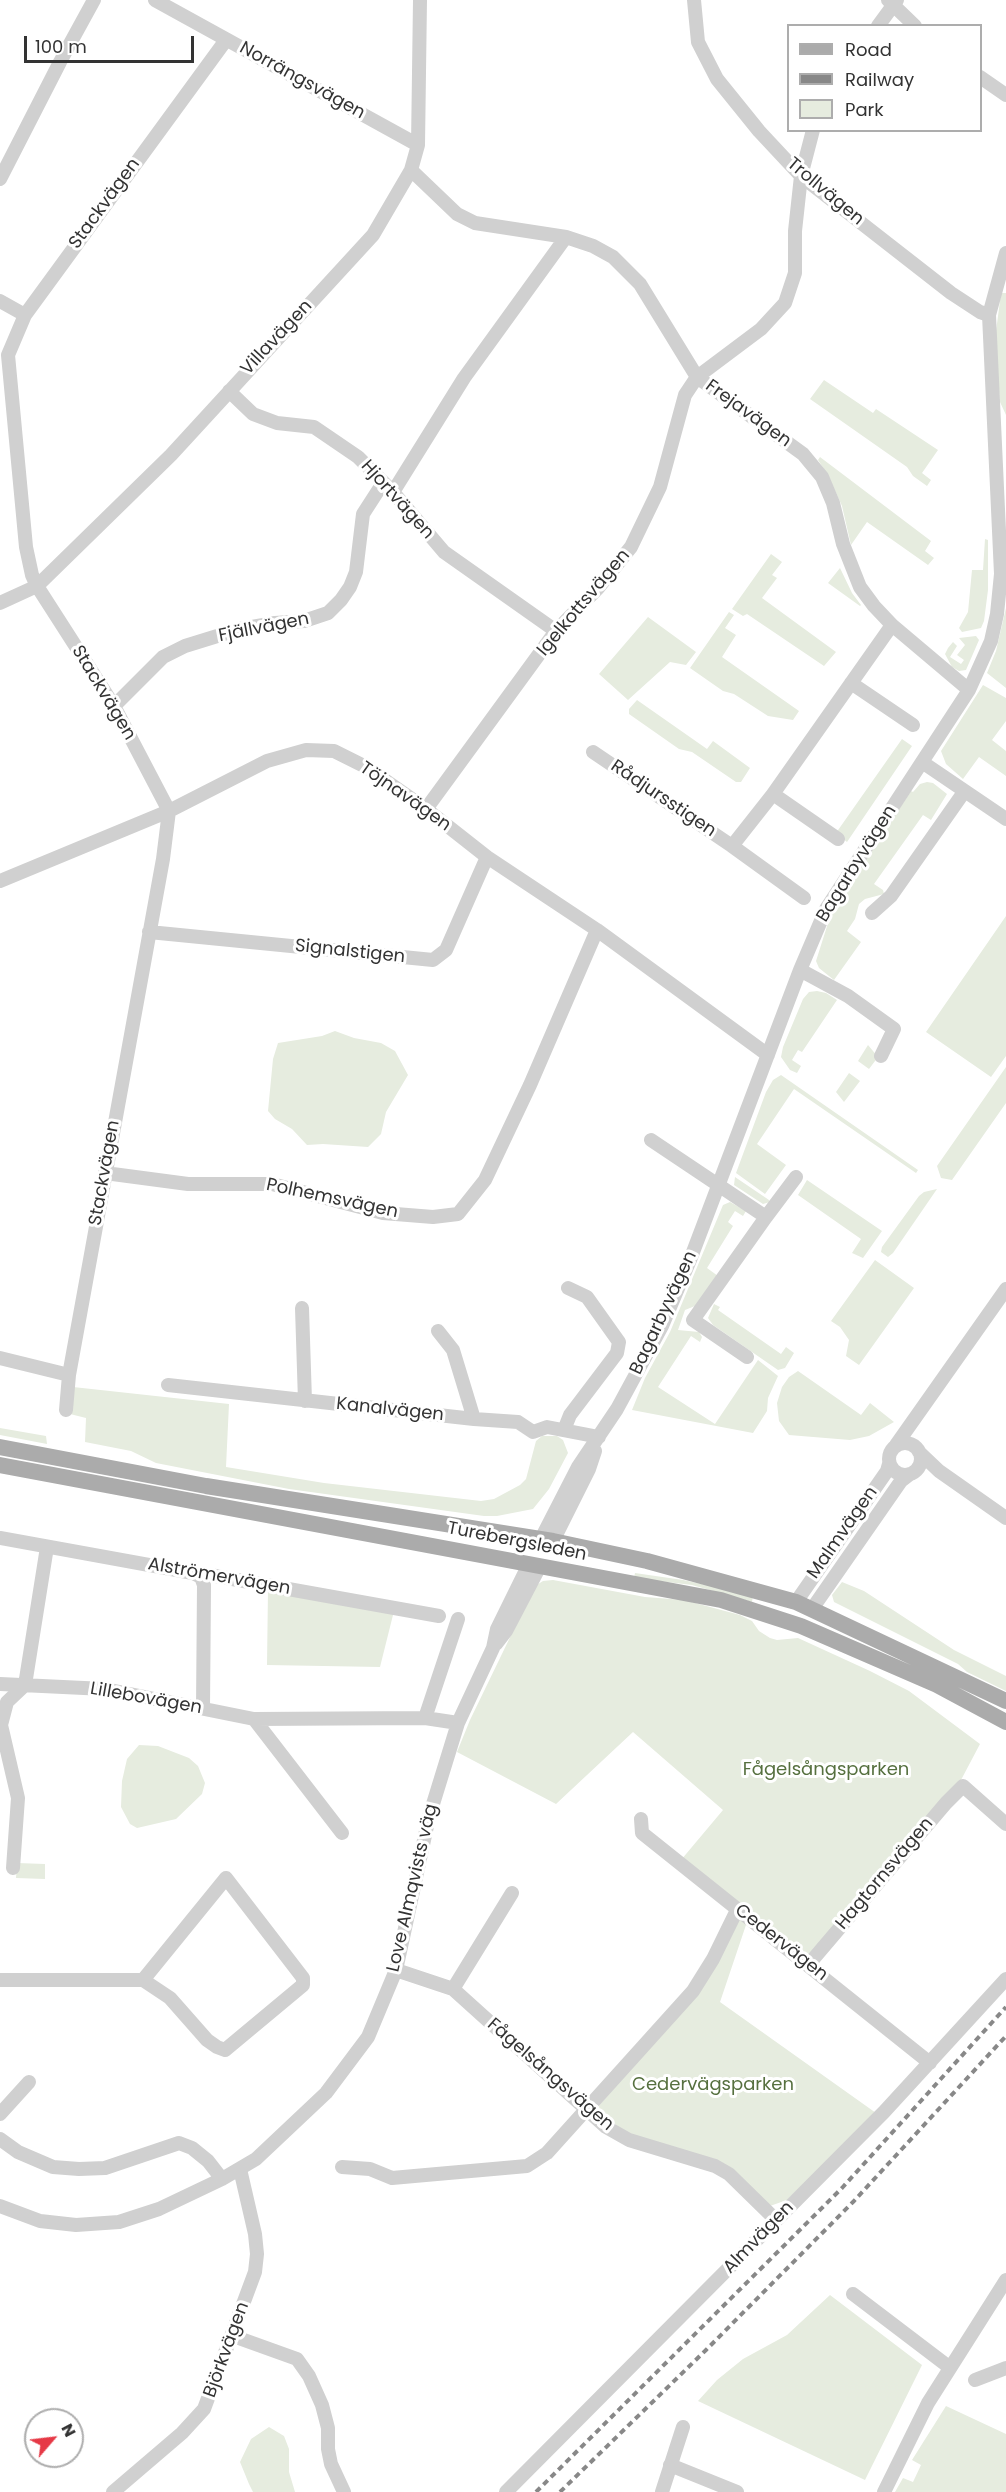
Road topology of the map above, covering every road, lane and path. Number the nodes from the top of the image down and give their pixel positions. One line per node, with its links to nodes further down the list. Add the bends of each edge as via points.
1 (94, 0): 15 (street)
2 (155, 0): 8 (street, Norrängsvägen)
3 (420, 0): 12 (street, Villavägen)
4 (694, 0): 14 (street, Trollvägen, via 698,42 717,79)
5 (893, 2): 6 (street); 7 (street)
6 (879, 24)
7 (913, 24)
8 (226, 40): 12 (street, Norrängsvägen); 19 (street, Stackvägen)
9 (982, 78): 10 (street)
10 (1006, 94)
11 (812, 132): 14 (street, Igelkottsvägen)
12 (418, 145): 13 (street, Villavägen)
13 (411, 171): 16 (street, Frejavägen, via 457,214 475,223); 22 (street, Villavägen, via 373,235)
14 (801, 176): 20 (street, Trollvägen, via 951,293); 21 (street, Igelkottsvägen, via 795,273 785,303 761,329)
15 (0, 179)
16 (566, 237): 21 (street, Frejavägen, via 613,257 640,284); 24 (street, Fjällvägen)
17 (1006, 254): 20 (street, Bagarbyvägen)
18 (0, 301): 19 (street)
19 (25, 315): 25 (street, Stackvägen, via 8,355 26,547)
20 (989, 315): 23 (street, Bagarbyvägen)
21 (697, 377): 27 (street, Frejavägen, via 803,454 822,477 860,586); 28 (street, Igelkottsvägen, via 685,395 660,487 631,547)
22 (229, 390): 24 (street, Hjortvägen, via 252,414 277,423 314,427 358,457); 25 (street, Villavägen, via 171,454)
23 (1001, 441): 30 (street, Bagarbyvägen, via 1000,584 991,641)
24 (388, 487): 28 (street, Hjortvägen, via 444,552); 31 (street, Fjällvägen, via 363,514 356,572 350,587 328,613 304,621 240,629 185,645 162,657)
25 (37, 586): 26 (street, Villavägen); 31 (street, Stackvägen)
26 (0, 603)
27 (892, 625): 29 (street, Rådjursstigen); 30 (street, Frejavägen)
28 (556, 631): 37 (street, Igelkottsvägen)
29 (851, 683): 32 (street); 36 (street, Rådjursstigen)
30 (969, 690): 34 (street, Bagarbyvägen)
31 (114, 706): 38 (street, Stackvägen)
32 (912, 725)
33 (593, 752): 41 (street, Rådjursstigen)
34 (922, 762): 35 (street); 48 (street, Bagarbyvägen, via 826,909)
35 (964, 792): 39 (street); 45 (street, via 891,896)
36 (773, 794): 40 (street); 41 (street, Rådjursstigen)
37 (426, 809): 38 (street, Töjnavägen, via 350,759 334,752 306,750 267,761); 42 (street, Töjnavägen)
38 (169, 811): 43 (street, Töjnavägen); 47 (street, Stackvägen)
39 (1006, 819)
40 (838, 839)
41 (732, 846): 44 (street, Rådjursstigen)
42 (487, 857): 46 (street, Töjnavägen); 47 (street, Signalstigen, via 446,950 433,960)
43 (0, 881)
44 (804, 898)
45 (872, 913)
46 (597, 930): 49 (street, Töjnavägen); 52 (street, Polhemsvägen, via 485,1180 458,1214 433,1217 383,1213 272,1184 188,1184)
47 (149, 932): 52 (street, Stackvägen)
48 (800, 970): 49 (street, Bagarbyvägen); 50 (street, via 848,996 894,1029)
49 (768, 1055): 54 (street, Bagarbyvägen)
50 (881, 1056)
51 (651, 1140): 54 (street)
52 (105, 1173): 62 (street, Stackvägen)
53 (796, 1177): 55 (street, Bagarbyvägen)
54 (719, 1185): 55 (street); 69 (street, Bagarbyvägen, via 662,1326)
55 (766, 1216): 60 (street, Bagarbyvägen, via 693,1320)
56 (568, 1288): 68 (street, Bagarbyvägen, via 586,1297 619,1342 617,1353 570,1415)
57 (1006, 1289): 67 (street)
58 (302, 1308): 64 (street)
59 (438, 1331): 66 (street, Kanalvägen, via 453,1350)
60 (747, 1357)
61 (0, 1358): 62 (street)
62 (69, 1375): 65 (street, Stackvägen)
63 (168, 1385): 64 (street, Kanalvägen)
64 (305, 1401): 66 (street, Kanalvägen)
65 (66, 1410)
66 (474, 1419): 68 (street, Kanalvägen, via 518,1422 533,1432 547,1427)
67 (912, 1424): 70 (street); 72 (street)
68 (564, 1430): 69 (street, Kanalvägen)
69 (599, 1437): 79 (street, Bagarbyvägen, via 578,1467)
70 (896, 1445): 72 (street, via 907,1443); 73 (street, via 889,1453)
71 (0, 1447): 79 (main road, Turebergsleden, via 240,1492)
72 (918, 1450): 75 (street); 76 (street, via 920,1463)
73 (889, 1464): 76 (street, via 895,1472); 83 (street, Malmvägen)
74 (0, 1465): 81 (main road, Turebergsleden)
75 (939, 1471): 76 (street); 77 (street)
76 (912, 1473): 84 (street, Malmvägen, via 901,1481)
77 (1006, 1518)
78 (0, 1539): 80 (street, Alströmervägen)
79 (547, 1540): 81 (main road); 83 (main road, Turebergsleden, via 647,1561)
80 (47, 1547): 82 (street, Alströmervägen); 89 (street)
81 (534, 1565): 87 (main road, Turebergsleden, via 721,1600); 95 (street, Love Almqvists väg, via 506,1631 493,1648)
82 (201, 1577): 85 (street, Alströmervägen, via 210,1575); 91 (street)
83 (796, 1602): 84 (main road, Turebergsleden); 87 (main road)
84 (812, 1609): 87 (main road); 90 (main road, Turebergsleden)
85 (439, 1616)
86 (458, 1619): 92 (street)
87 (795, 1624): 94 (main road, Turebergsleden, via 937,1685)
88 (0, 1684): 89 (street, Lillebovägen)
89 (25, 1686): 91 (street, Lillebovägen, via 105,1689); 99 (street, via 7,1702 1,1725 18,1798)
90 (1006, 1701)
91 (203, 1708): 93 (street, Lillebovägen)
92 (424, 1718): 93 (street, Lillebovägen); 95 (street, Lillebovägen)
93 (254, 1719): 98 (street)
94 (1006, 1722)
95 (458, 1723): 103 (street, Love Almqvists väg, via 429,1817)
96 (641, 1819): 101 (street, Cedervägen, via 642,1833)
97 (1006, 1824): 102 (street, Hagtornsvägen, via 963,1786)
98 (342, 1833)
99 (13, 1868)
100 (512, 1893): 107 (street)
101 (737, 1910): 102 (street, Cedervägen); 110 (street, via 693,1991)
102 (809, 1964): 108 (street, Cedervägen)
103 (396, 1970): 107 (street, Fågelsångsvägen); 114 (street, Love Almqvists väg, via 368,2037 326,2093)
104 (1006, 1979): 108 (street, Almvägen)
105 (0, 1980): 106 (street)
106 (143, 1980): 106 (street, via 170,1998 207,2040 225,2050 303,1984 303,1978 226,1878)
107 (453, 1989): 110 (street, Fågelsångsvägen)
108 (930, 2063): 117 (street, Almvägen)
109 (29, 2082): 111 (street)
110 (587, 2111): 113 (street, via 547,2153 527,2166 392,2178 370,2169); 117 (street, Fågelsångsvägen, via 628,2140 715,2166 729,2174)
111 (0, 2114)
112 (0, 2139): 115 (street, via 18,2152 53,2167 79,2169 105,2168 179,2143 208,2161)
113 (342, 2167)
114 (240, 2169): 115 (street, Love Almqvists väg); 120 (street, Björkvägen, via 256,2254 255,2272)
115 (222, 2179): 116 (street, Love Almqvists väg, via 159,2209 118,2222 76,2225 40,2221)
116 (0, 2206)
117 (776, 2220): 128 (street, Almvägen)
118 (1006, 2280): 121 (street)
119 (853, 2294): 121 (street)
120 (233, 2336): 126 (street, Björkvägen, via 204,2409); 127 (street, via 297,2359 322,2404 331,2464)
121 (949, 2367): 131 (street)
122 (1006, 2368): 123 (street)
123 (975, 2380)
124 (683, 2427): 125 (street)
125 (670, 2465): 129 (street); 130 (street)
126 (113, 2492)
127 (344, 2492)
128 (506, 2492)
129 (662, 2492)
130 (738, 2492)
131 (884, 2492)

